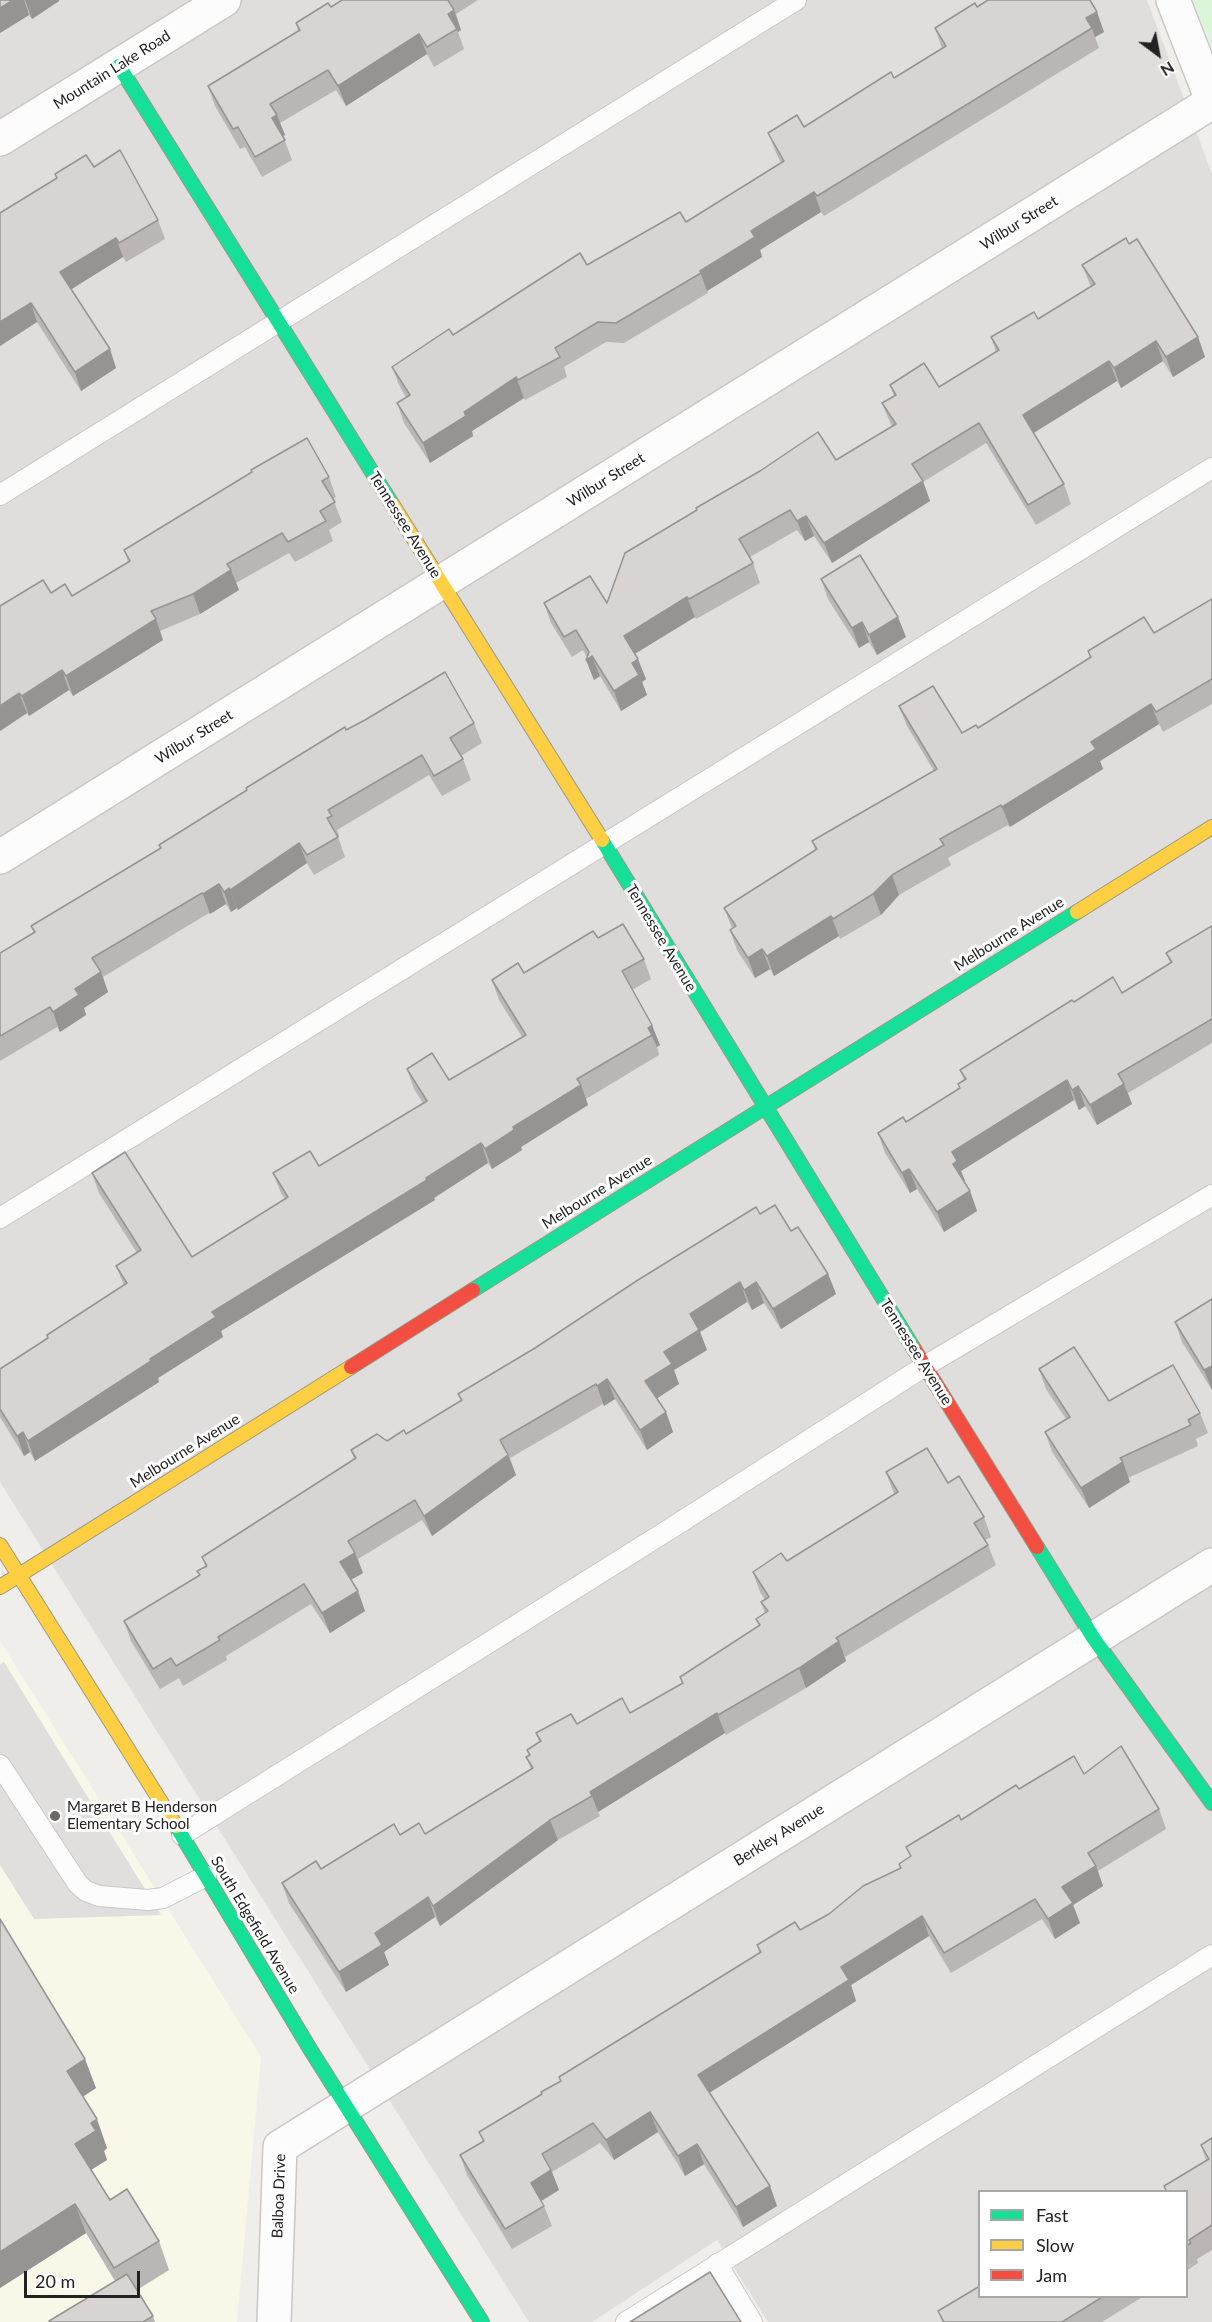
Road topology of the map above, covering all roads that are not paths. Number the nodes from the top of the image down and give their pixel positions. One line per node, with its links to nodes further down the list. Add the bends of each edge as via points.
1 (224, 0): 4 (street, Mountain Lake Road)
2 (796, 0): 7 (lane)
3 (1173, 0): 5 (street)
4 (119, 66): 6 (street, Mountain Lake Road); 7 (street, Tennessee Avenue)
5 (1212, 101): 10 (street, Wilbur Street)
6 (0, 137)
7 (279, 322): 9 (lane); 10 (street, Tennessee Avenue)
8 (1212, 468): 12 (lane)
9 (0, 495)
10 (441, 583): 12 (street, Tennessee Avenue); 13 (street, Wilbur Street)
11 (1212, 827): 14 (street, Melbourne Avenue)
12 (604, 844): 14 (street, Tennessee Avenue); 16 (lane)
13 (0, 857)
14 (764, 1107): 17 (street, Tennessee Avenue); 20 (street, Melbourne Avenue)
15 (1212, 1195): 17 (lane)
16 (0, 1218)
17 (925, 1366): 22 (street, Tennessee Avenue); 25 (lane)
18 (0, 1545): 20 (street, South Edgefield Avenue)
19 (1212, 1565): 22 (street, Berkley Avenue)
20 (19, 1575): 21 (street, Melbourne Avenue); 25 (street, South Edgefield Avenue)
21 (0, 1587)
22 (1094, 1639): 24 (street, Tennessee Avenue); 28 (street, Berkley Avenue)
23 (0, 1765): 26 (lane, via 86,1891 99,1896 148,1900 163,1898)
24 (1212, 1803)
25 (182, 1835): 26 (street, South Edgefield Avenue)
26 (206, 1876): 28 (street, South Edgefield Avenue)
27 (1212, 1955): 29 (lane)
28 (346, 2104): 30 (street, Balboa Drive, via 280,2147); 31 (street, South Edgefield Avenue)
29 (717, 2264): 32 (lane); 33 (lane)
30 (274, 2322)
31 (482, 2322)
32 (626, 2322)
33 (752, 2322)

